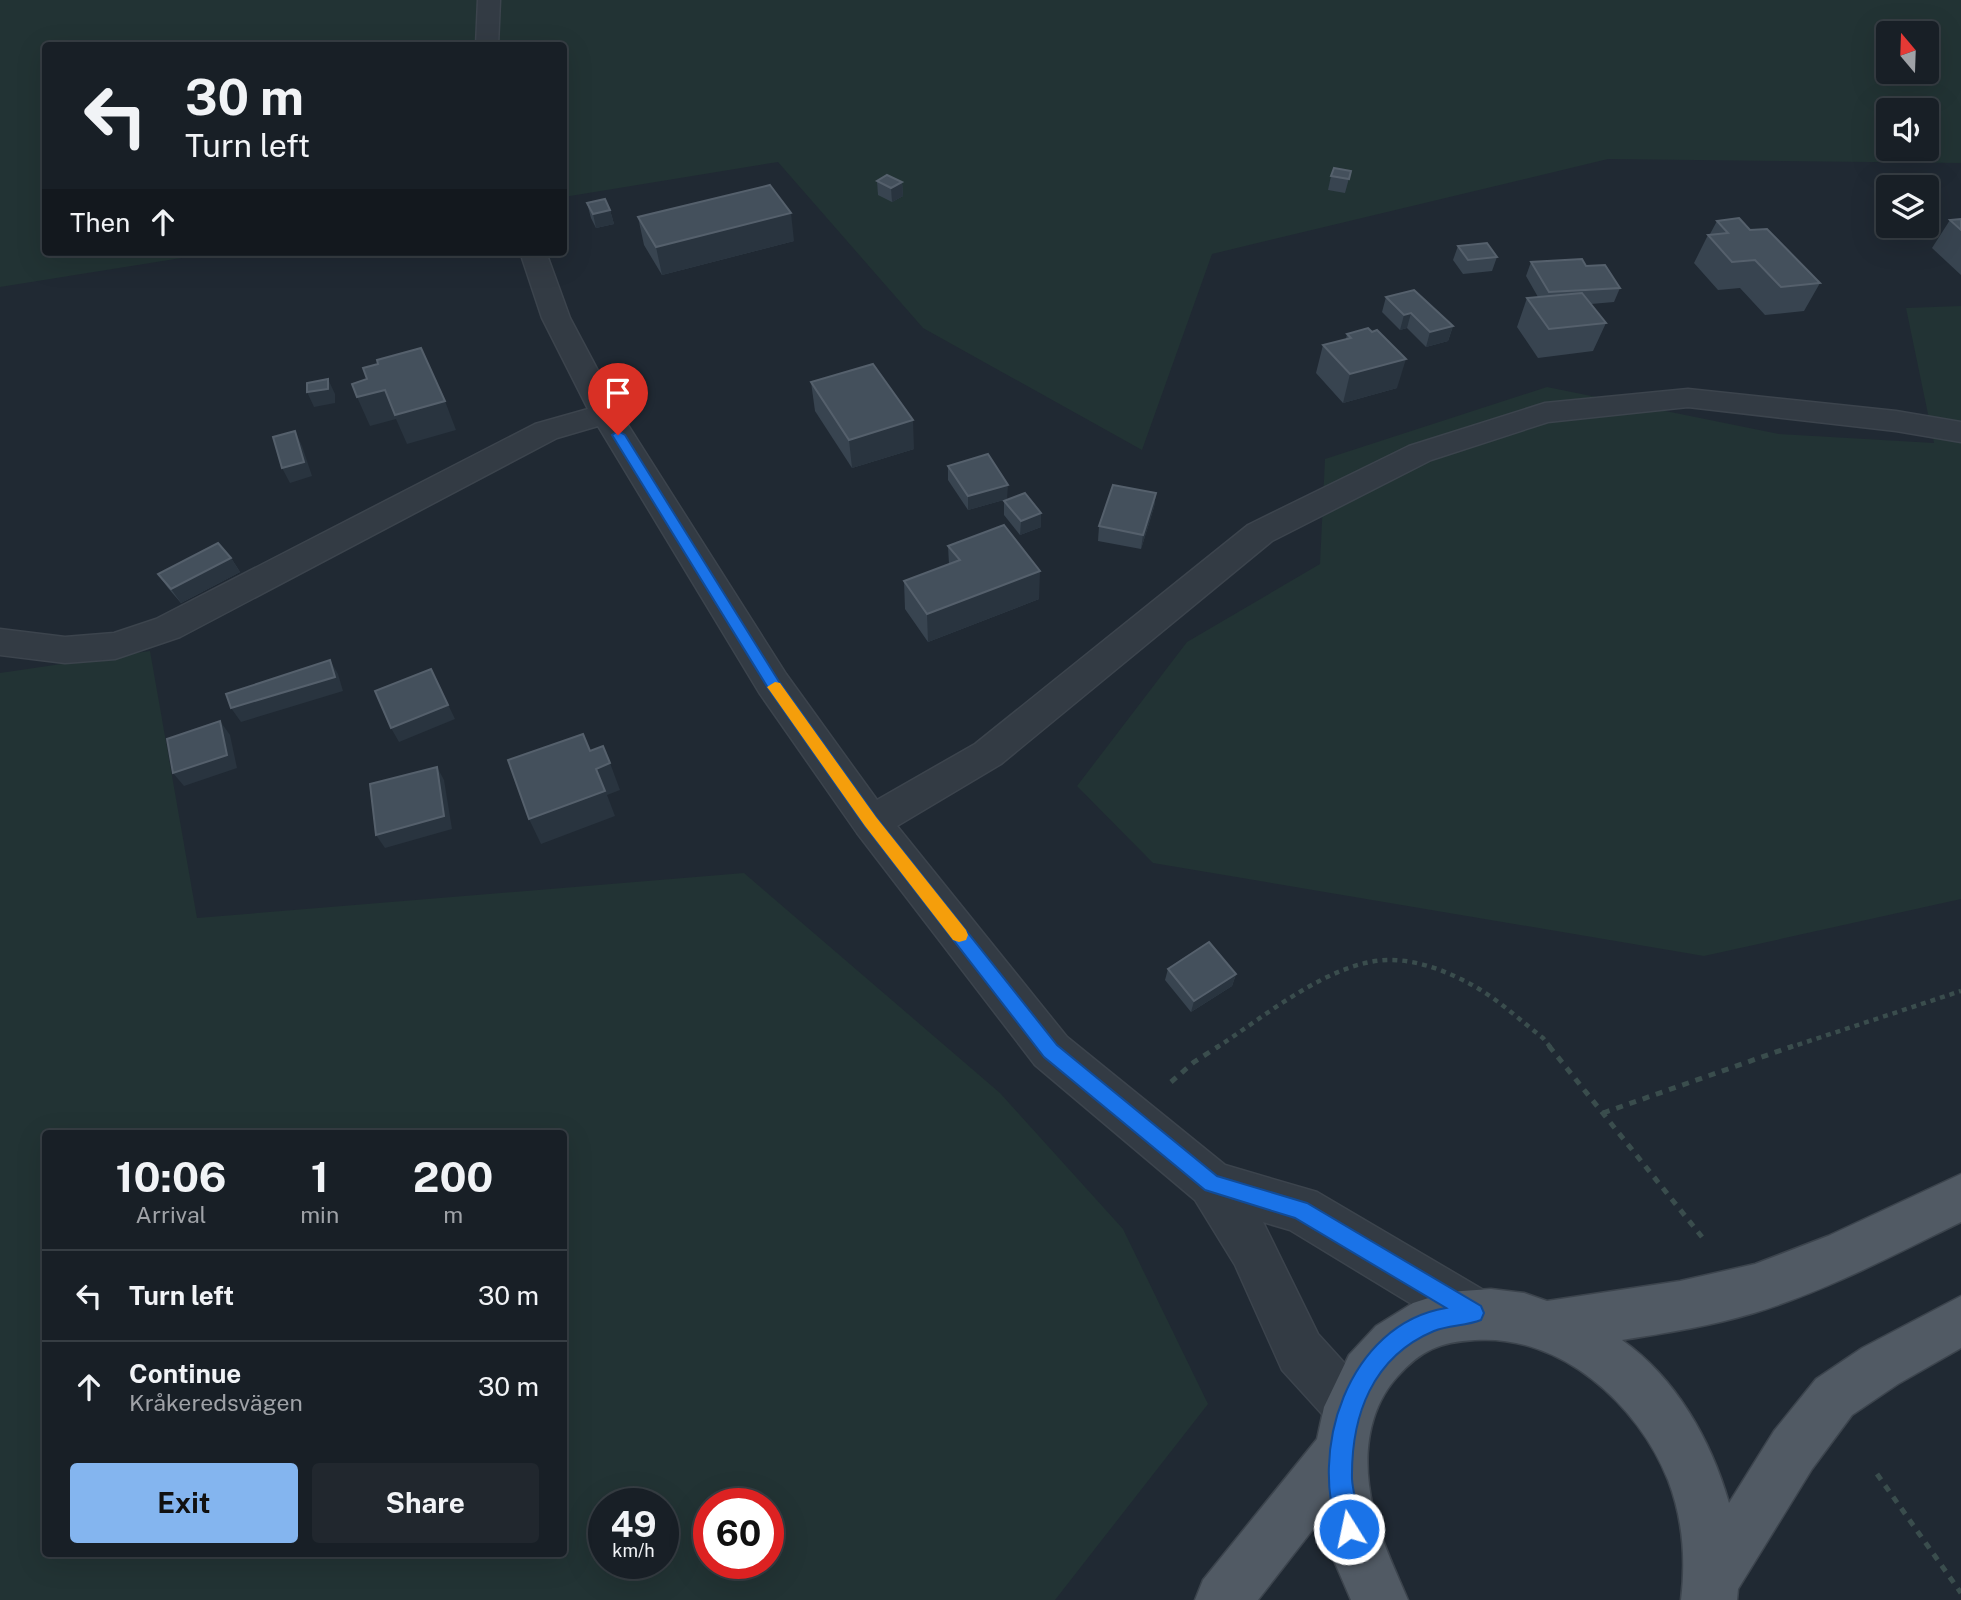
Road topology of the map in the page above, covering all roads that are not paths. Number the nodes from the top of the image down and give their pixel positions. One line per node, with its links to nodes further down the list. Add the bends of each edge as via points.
1 (489, 0): 2 (street)
2 (487, 42)
3 (534, 256): 4 (street, via 556,318)
4 (606, 414): 6 (street, via 546,431 168,628 115,646 65,650); 7 (street, via 773,684)
5 (1961, 432): 7 (street, via 1688,398 1545,413 1420,453 1260,533 988,754)
6 (0, 642)
7 (870, 822): 8 (street, via 1051,1051)
8 (1212, 1184): 10 (street, via 1300,1209); 13 (street, via 1252,1248 1300,1352)
9 (1961, 1197): 12 (main road, via 1823,1263 1726,1296)
10 (1474, 1313): 12 (main road, via 1511,1315); 13 (main road, via 1433,1320 1398,1339 1369,1368)
11 (1961, 1321): 14 (main road, via 1834,1396 1793,1450)
12 (1549, 1325): 14 (main road, via 1592,1348 1633,1382 1667,1424 1694,1474 1709,1526)
13 (1345, 1429): 15 (main road); 16 (main road, via 1341,1490 1363,1570)
14 (1710, 1590)
15 (1223, 1600)
16 (1380, 1600)

